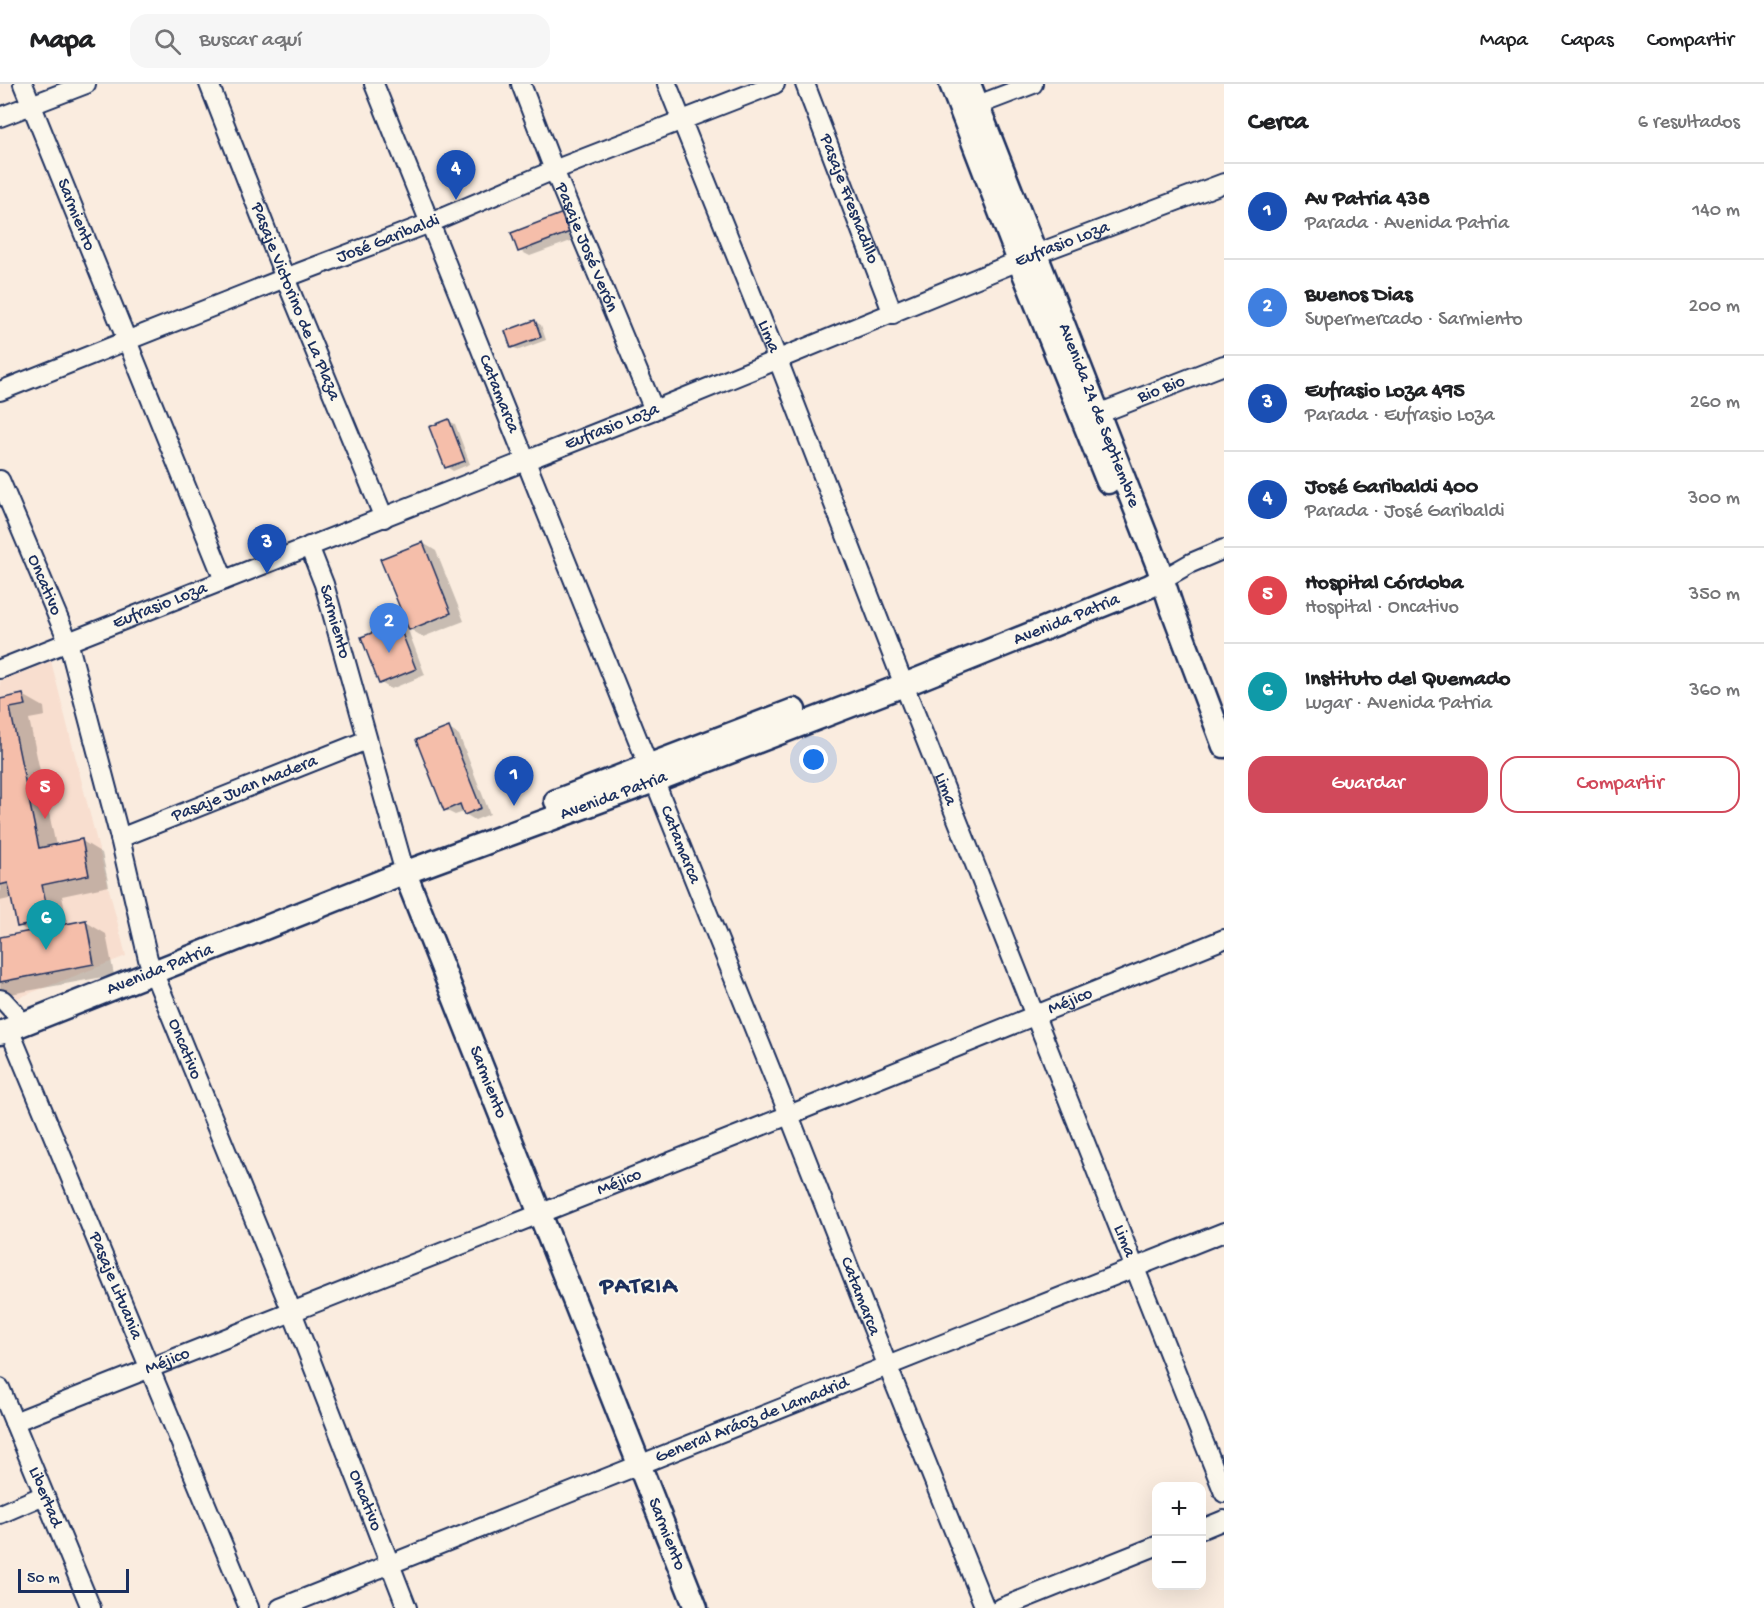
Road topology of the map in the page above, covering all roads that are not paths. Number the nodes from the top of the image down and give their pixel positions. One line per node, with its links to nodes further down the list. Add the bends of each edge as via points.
1 (23, 84): 12 (street, Sarmiento)
2 (86, 84): 12 (street)
3 (209, 84): 20 (street, Pasaje Victorino de La Plaza)
4 (374, 84): 18 (street, Catamarca)
5 (521, 84): 16 (street, Pasaje José Verón)
6 (667, 84): 15 (street, Lima)
7 (775, 84): 15 (street, José Garibaldi)
8 (805, 84): 21 (street, Pasaje Fresnadillo)
9 (951, 84): 19 (main road, Avenida 24 de Septiembre)
10 (969, 84): 13 (main road, Avenida 24 de Septiembre)
11 (1033, 84): 13 (street)
12 (32, 105): 14 (street); 22 (street, Sarmiento)
13 (978, 105): 19 (main road, Avenida 24 de Septiembre)
14 (0, 117)
15 (681, 120): 16 (street, José Garibaldi); 23 (street, Lima)
16 (554, 170): 18 (street, José Garibaldi); 26 (street, Pasaje José Verón)
17 (1224, 183): 19 (street, Eufrasio Loza)
18 (430, 223): 20 (street, José Garibaldi); 28 (street, Catamarca)
19 (1028, 258): 21 (street, Eufrasio Loza); 27 (main road, Avenida 24 de Septiembre); 33 (main road, Avenida 24 de Septiembre, via 1136,550)
20 (285, 278): 22 (street, José Garibaldi); 30 (street, Pasaje Victorino de La Plaza)
21 (893, 314): 23 (street, Eufrasio Loza)
22 (126, 340): 25 (street, José Garibaldi); 34 (street, Sarmiento)
23 (778, 360): 26 (street, Eufrasio Loza); 37 (street, Lima)
24 (1224, 365): 27 (street, Bio Bio)
25 (0, 391)
26 (654, 410): 28 (street, Eufrasio Loza)
27 (1098, 414): 33 (main road, Avenida 24 de Septiembre)
28 (527, 461): 30 (street, Eufrasio Loza); 40 (street, Catamarca)
29 (0, 480): 35 (street, Oncativo)
30 (384, 518): 31 (street, Eufrasio Loza)
31 (309, 546): 34 (street, Eufrasio Loza); 38 (street, Sarmiento, via 324,584)
32 (1224, 549): 33 (street, Avenida Patria)
33 (1154, 576): 37 (main road, Avenida Patria); 39 (main road, Avenida 24 de Septiembre, via 1172,608)
34 (224, 580): 35 (street, Eufrasio Loza)
35 (68, 641): 36 (street, Eufrasio Loza); 41 (street, Oncativo)
36 (0, 669)
37 (901, 678): 40 (main road, Avenida Patria); 45 (street, Lima)
38 (367, 740): 41 (street, Pasaje Juan Madera); 42 (street, Sarmiento)
39 (1224, 746)
40 (651, 773): 42 (main road, Avenida Patria); 47 (street, Catamarca)
41 (120, 837): 44 (street, Oncativo)
42 (403, 867): 44 (main road, Avenida Patria); 48 (main road, Sarmiento)
43 (1224, 939): 45 (street, Méjico)
44 (151, 966): 46 (main road, Avenida Patria); 51 (street, Oncativo)
45 (1035, 1015): 47 (street, Méjico); 50 (street, Lima)
46 (5, 1018): 53 (street, Pasaje Lituania)
47 (789, 1115): 48 (street, Méjico); 52 (street, Catamarca)
48 (540, 1214): 51 (street, Méjico); 56 (main road, Sarmiento)
49 (1224, 1232): 50 (street, General Aráoz de Lamadrid)
50 (1135, 1268): 52 (street, General Aráoz de Lamadrid); 57 (street, Lima)
51 (292, 1312): 53 (street, Méjico); 63 (street, Oncativo)
52 (888, 1367): 56 (street, General Aráoz de Lamadrid); 69 (street, Catamarca)
53 (149, 1368): 55 (street, Méjico); 65 (street, Pasaje Lituania)
54 (0, 1388): 55 (street, Libertad)
55 (14, 1422): 58 (street, Libertad)
56 (639, 1465): 63 (street, General Aráoz de Lamadrid); 68 (main road, Sarmiento)
57 (1224, 1493)
58 (44, 1494): 59 (street); 64 (street, Libertad)
59 (0, 1514)
60 (1224, 1520): 61 (street)
61 (1206, 1527)
62 (1152, 1548): 70 (street)
63 (389, 1564): 66 (street, General Aráoz de Lamadrid); 67 (street, Oncativo)
64 (90, 1608)
65 (249, 1608)
66 (280, 1608)
67 (407, 1608)
68 (696, 1608)
69 (984, 1608)
70 (1001, 1608)

